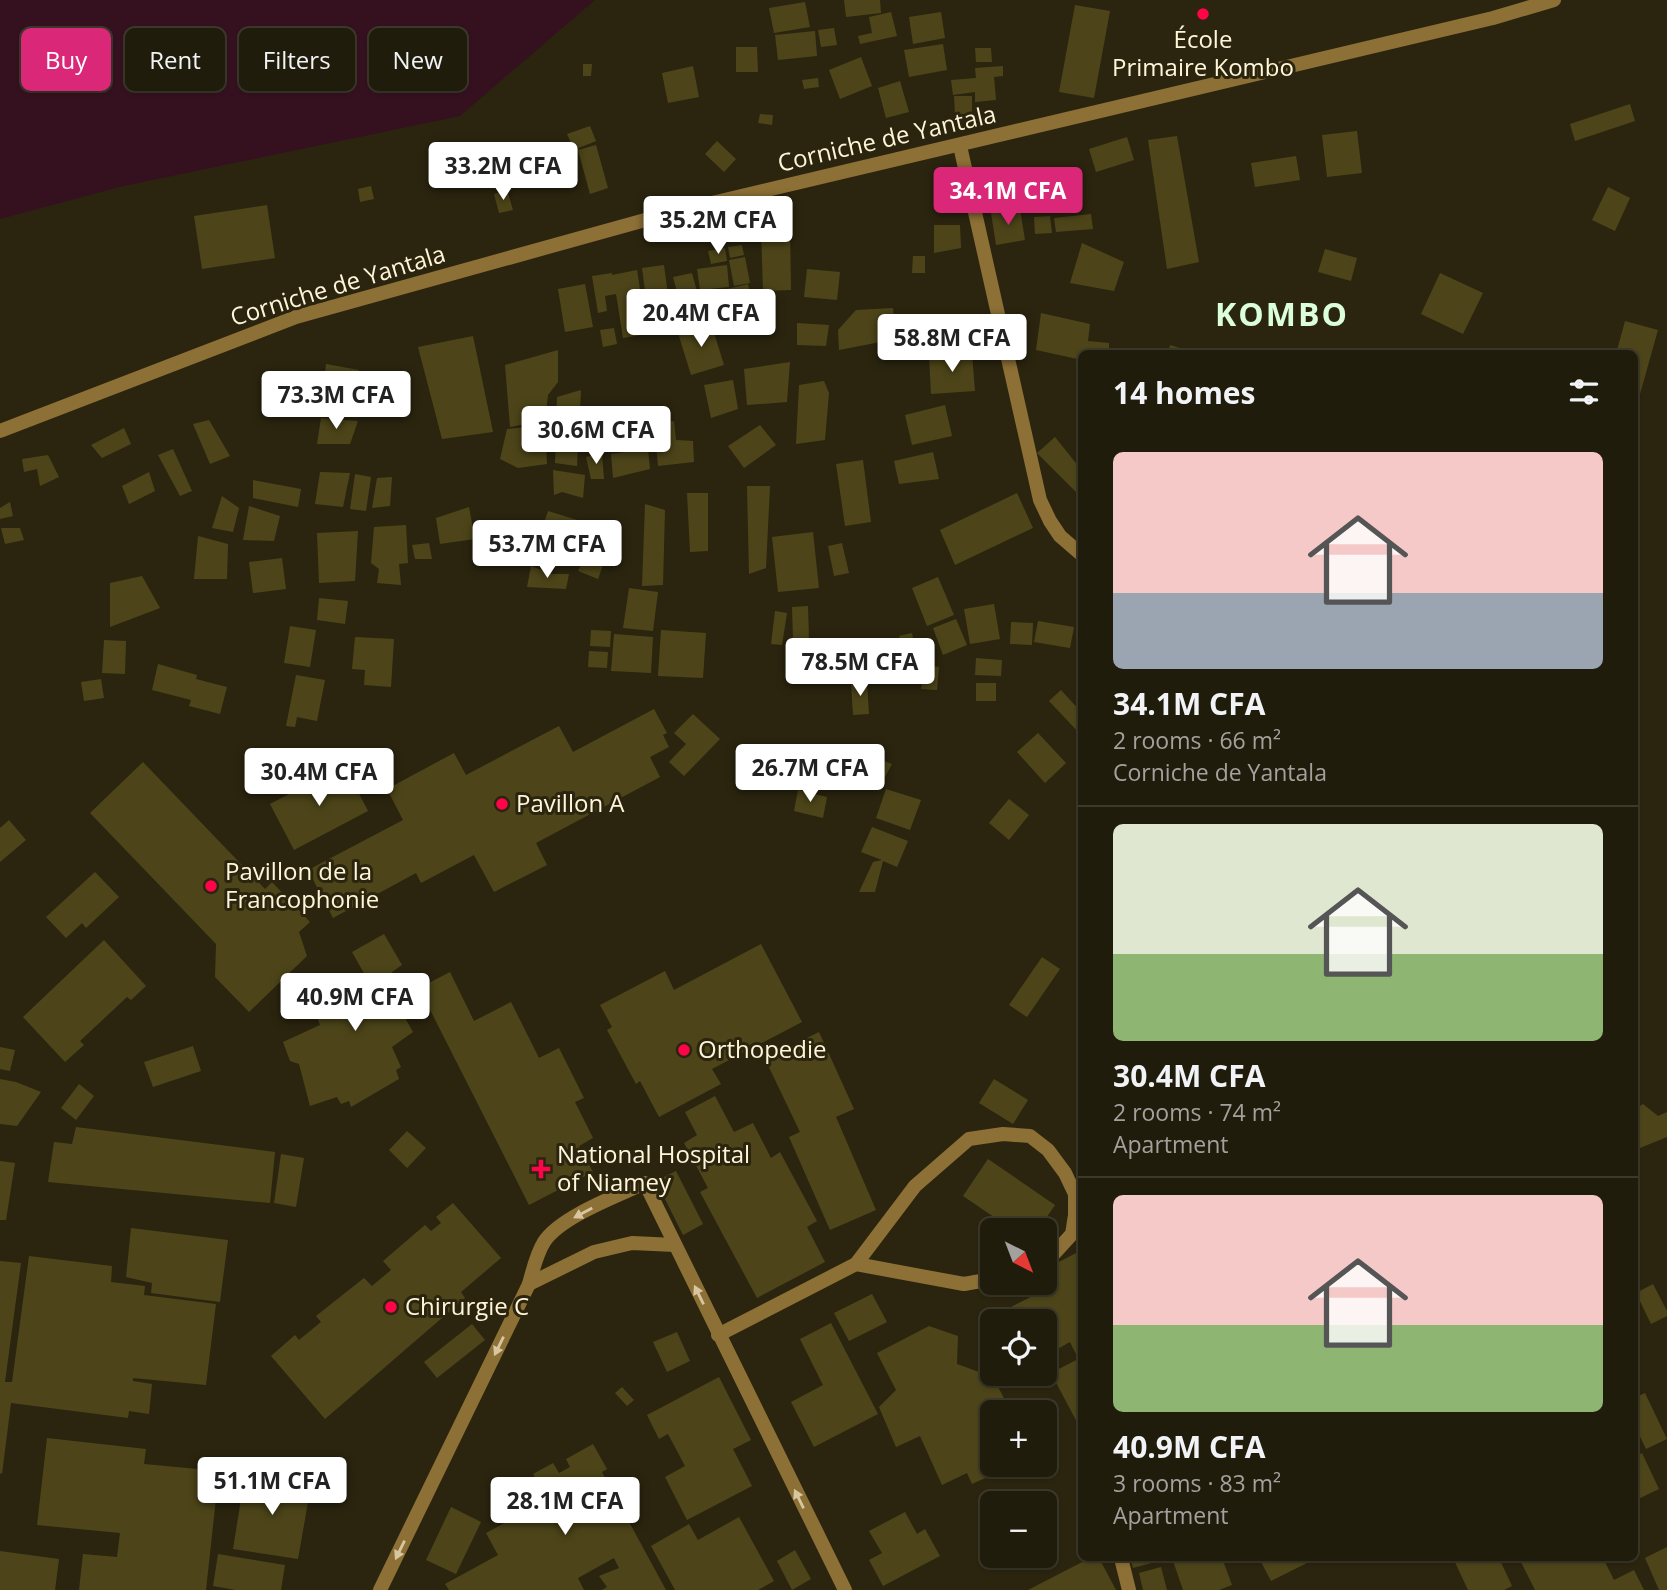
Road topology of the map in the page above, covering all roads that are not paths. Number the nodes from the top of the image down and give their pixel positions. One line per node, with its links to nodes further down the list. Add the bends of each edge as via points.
1 (1555, 0): 2 (street, Corniche de Yantala)
2 (960, 146): 3 (street, Corniche de Yantala, via 674,212 296,317); 4 (street, via 1040,500 1060,536)
3 (0, 431)
4 (1078, 552)
5 (675, 1245): 9 (street, via 632,1243 594,1252); 9 (street, one-way to 9, via 645,1183 564,1223 546,1239); 10 (street, one-way to 5)
6 (1057, 1250): 7 (street, via 1072,1234 1075,1194 1048,1150 1030,1136 1003,1134 969,1139 915,1186)
7 (856, 1264): 8 (street, via 964,1284); 10 (street)
8 (980, 1281)
9 (529, 1284): 12 (street, one-way to 12)
10 (718, 1335): 13 (street, one-way to 10)
11 (1122, 1561): 14 (street)
12 (380, 1590)
13 (845, 1590)
14 (1129, 1590)

